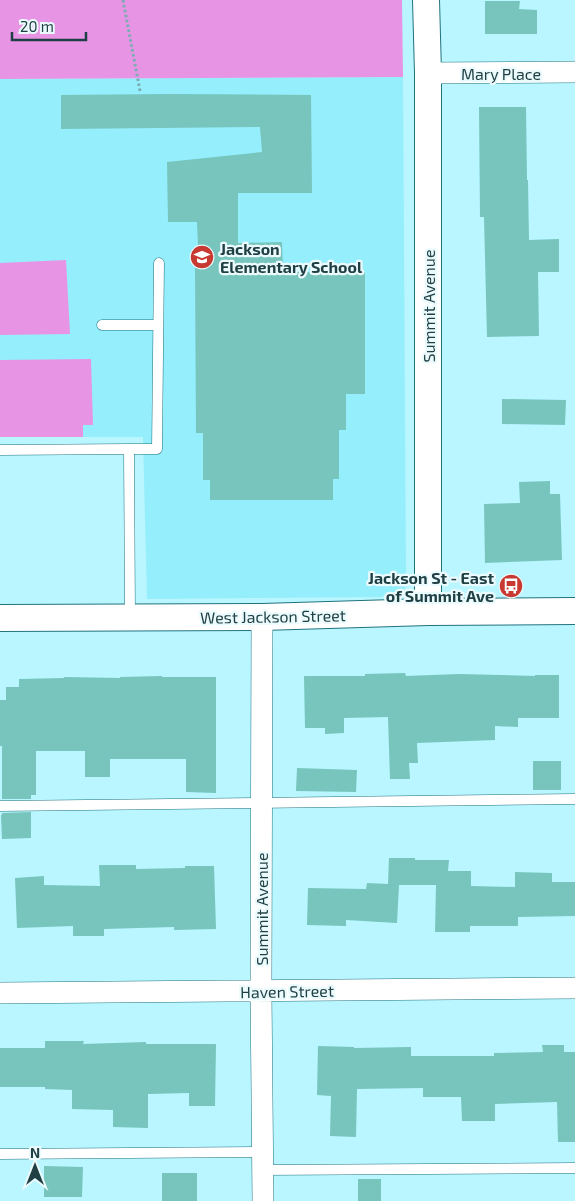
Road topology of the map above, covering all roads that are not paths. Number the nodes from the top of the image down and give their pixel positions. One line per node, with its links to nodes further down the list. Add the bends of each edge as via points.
1 (426, 0): 3 (street, Summit Avenue)
2 (575, 72): 3 (street, Mary Place)
3 (428, 73): 9 (street, Summit Avenue)
4 (158, 263): 6 (lane)
5 (102, 325): 6 (lane)
6 (158, 325): 7 (lane, via 157,450)
7 (129, 449): 8 (lane); 13 (lane)
8 (0, 450)
9 (428, 612): 10 (street, West Jackson Street); 11 (street, West Jackson Street)
10 (575, 612)
11 (262, 617): 13 (street, West Jackson Street); 15 (street, Summit Avenue)
12 (0, 618): 13 (street, West Jackson Street)
13 (130, 618)
14 (575, 799): 15 (lane)
15 (262, 802): 16 (lane); 18 (street, Summit Avenue)
16 (0, 806)
17 (575, 988): 18 (street, Haven Street)
18 (262, 991): 19 (street, Haven Street); 21 (street, Summit Avenue)
19 (0, 994)
20 (0, 1154): 21 (lane)
21 (263, 1161): 22 (lane); 23 (street, Summit Avenue)
22 (575, 1168)
23 (262, 1201)

